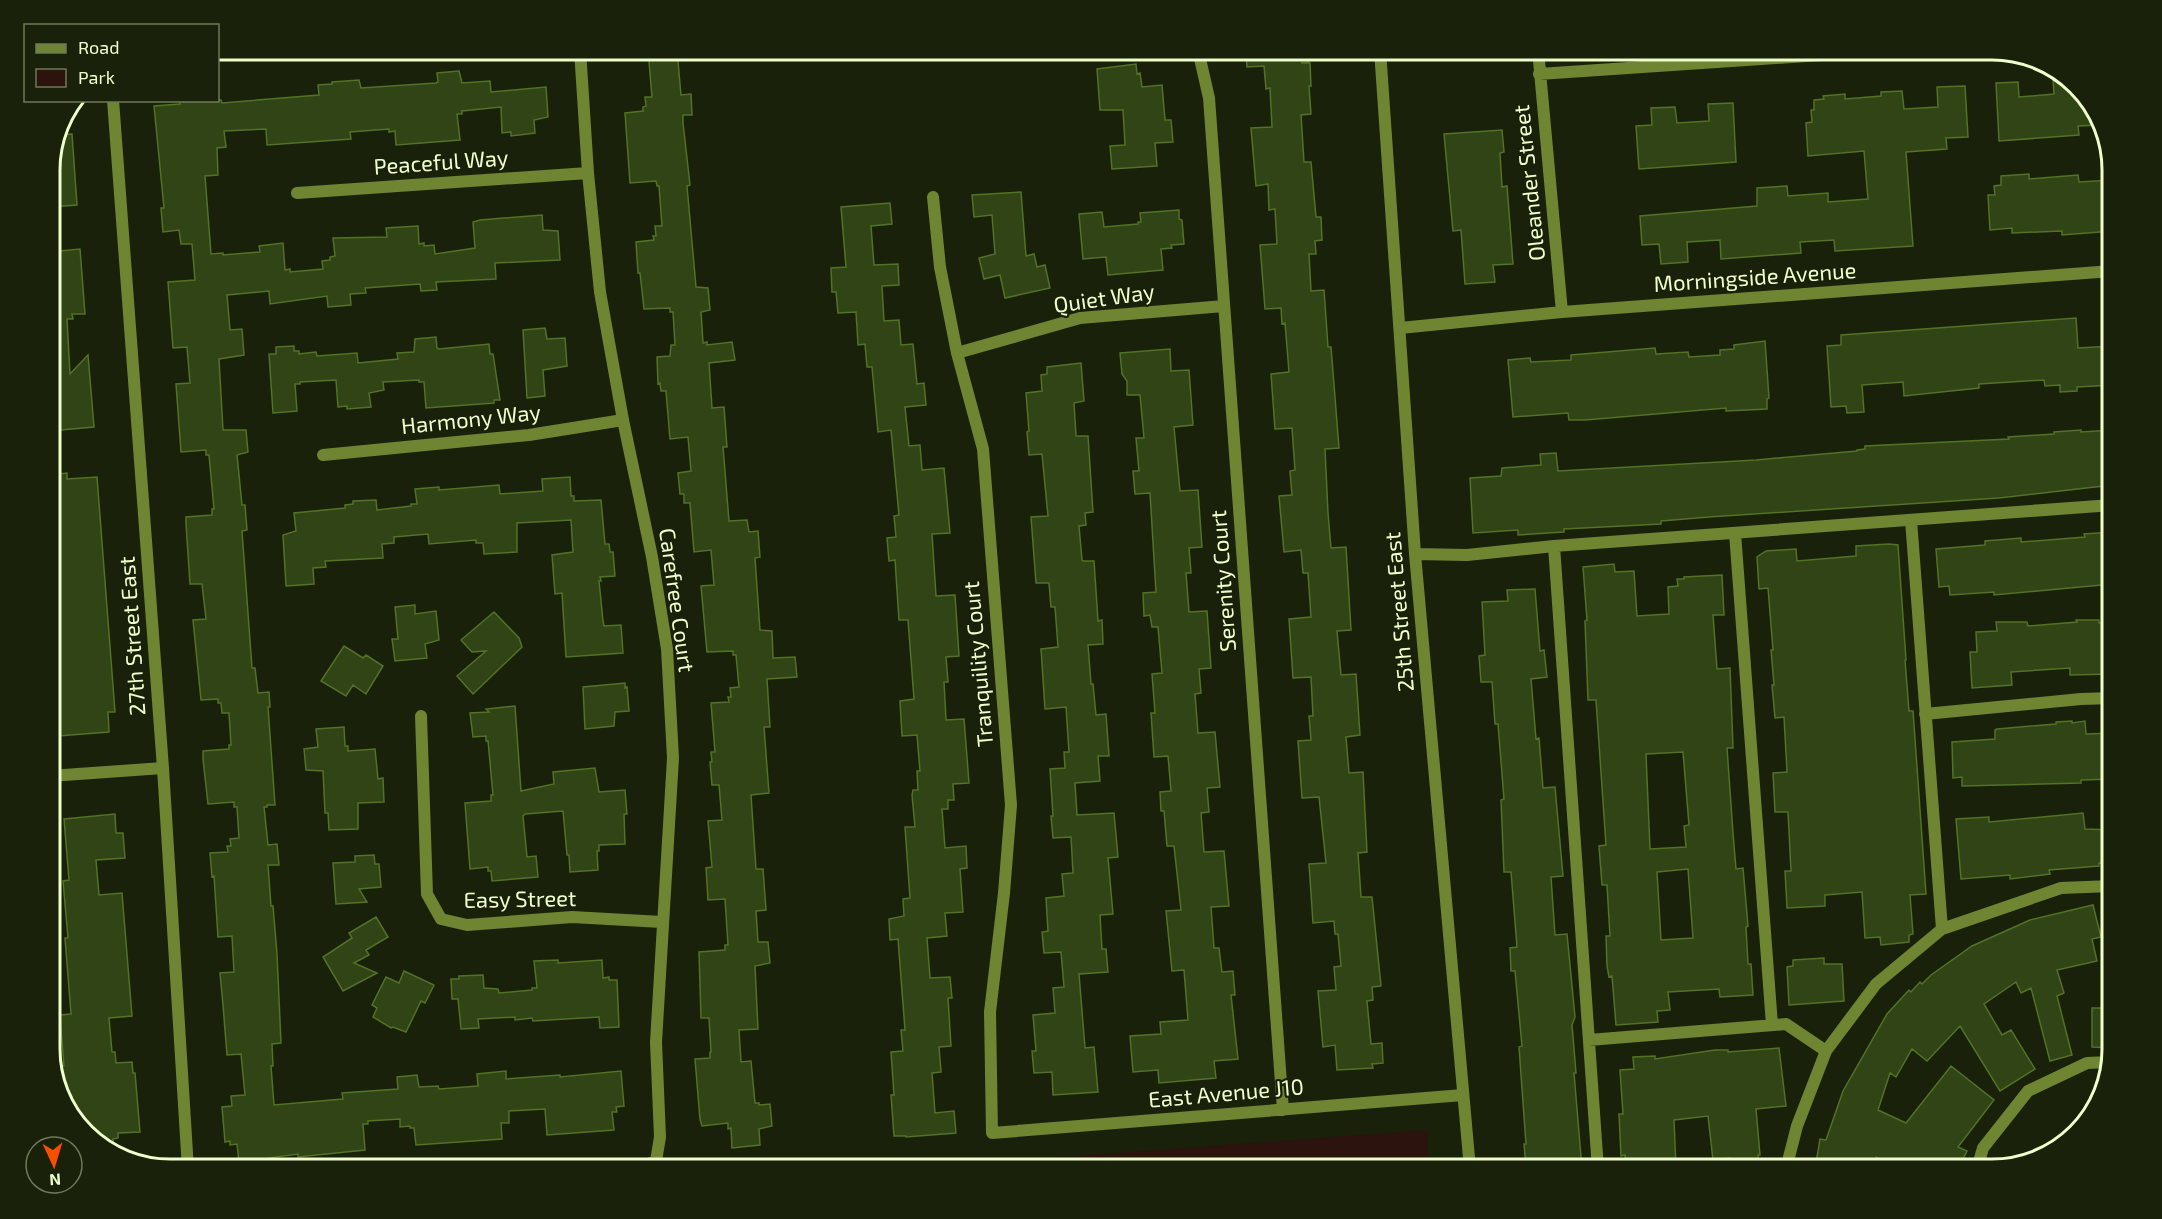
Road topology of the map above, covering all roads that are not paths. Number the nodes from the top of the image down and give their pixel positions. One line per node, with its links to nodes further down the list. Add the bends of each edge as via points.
1 (581, 60): 8 (street, Carefree Court)
2 (1200, 60): 12 (street, Serenity Court, via 1209,98)
3 (1381, 60): 14 (street, 25th Street East)
4 (1538, 60): 6 (street, Oleander Street)
5 (1747, 60): 6 (street)
6 (1539, 74): 13 (street, Oleander Street)
7 (113, 102): 26 (street, 27th Street East)
8 (588, 173): 9 (street, Peaceful Way); 16 (street, Carefree Court, via 600,292)
9 (297, 193)
10 (933, 197): 15 (street, Tranquility Court, via 940,267)
11 (2102, 273): 13 (street, Morningside Avenue)
12 (1224, 306): 15 (street, Quiet Way, via 1080,318); 36 (street, Serenity Court)
13 (1562, 312): 14 (street, Morningside Avenue)
14 (1400, 328): 22 (street, 25th Street East)
15 (957, 353): 37 (street, Tranquility Court, via 982,448 1011,805 990,1012)
16 (623, 420): 17 (street, Harmony Way, via 530,435); 29 (street, Carefree Court, via 667,649 673,758)
17 (322, 455)
18 (2102, 506): 19 (street)
19 (1911, 520): 20 (street); 24 (street)
20 (1735, 533): 21 (street); 31 (street)
21 (1554, 546): 22 (street, via 1467,555); 32 (street)
22 (1415, 554): 35 (street, 25th Street East)
23 (2102, 698): 24 (street)
24 (1925, 714): 30 (street)
25 (421, 716): 29 (street, Easy Street, via 427,894 441,919 467,925 572,917)
26 (163, 768): 27 (street); 38 (street, 27th Street East)
27 (60, 775)
28 (2102, 886): 30 (street, via 2061,888)
29 (663, 922): 39 (street, Carefree Court, via 656,1042 660,1137)
30 (1942, 930): 33 (street, via 1876,984)
31 (1772, 1024): 32 (street); 33 (street, via 1786,1024)
32 (1589, 1040): 41 (street)
33 (1826, 1050): 42 (street)
34 (2101, 1063): 43 (street, via 2087,1064 2028,1091 1983,1148)
35 (1463, 1095): 36 (street, East Avenue J10); 40 (street, 25th Street East)
36 (1283, 1110): 37 (street, East Avenue J10)
37 (992, 1133)
38 (187, 1159)
39 (656, 1159)
40 (1469, 1159)
41 (1597, 1159)
42 (1789, 1159)
43 (1980, 1159)

